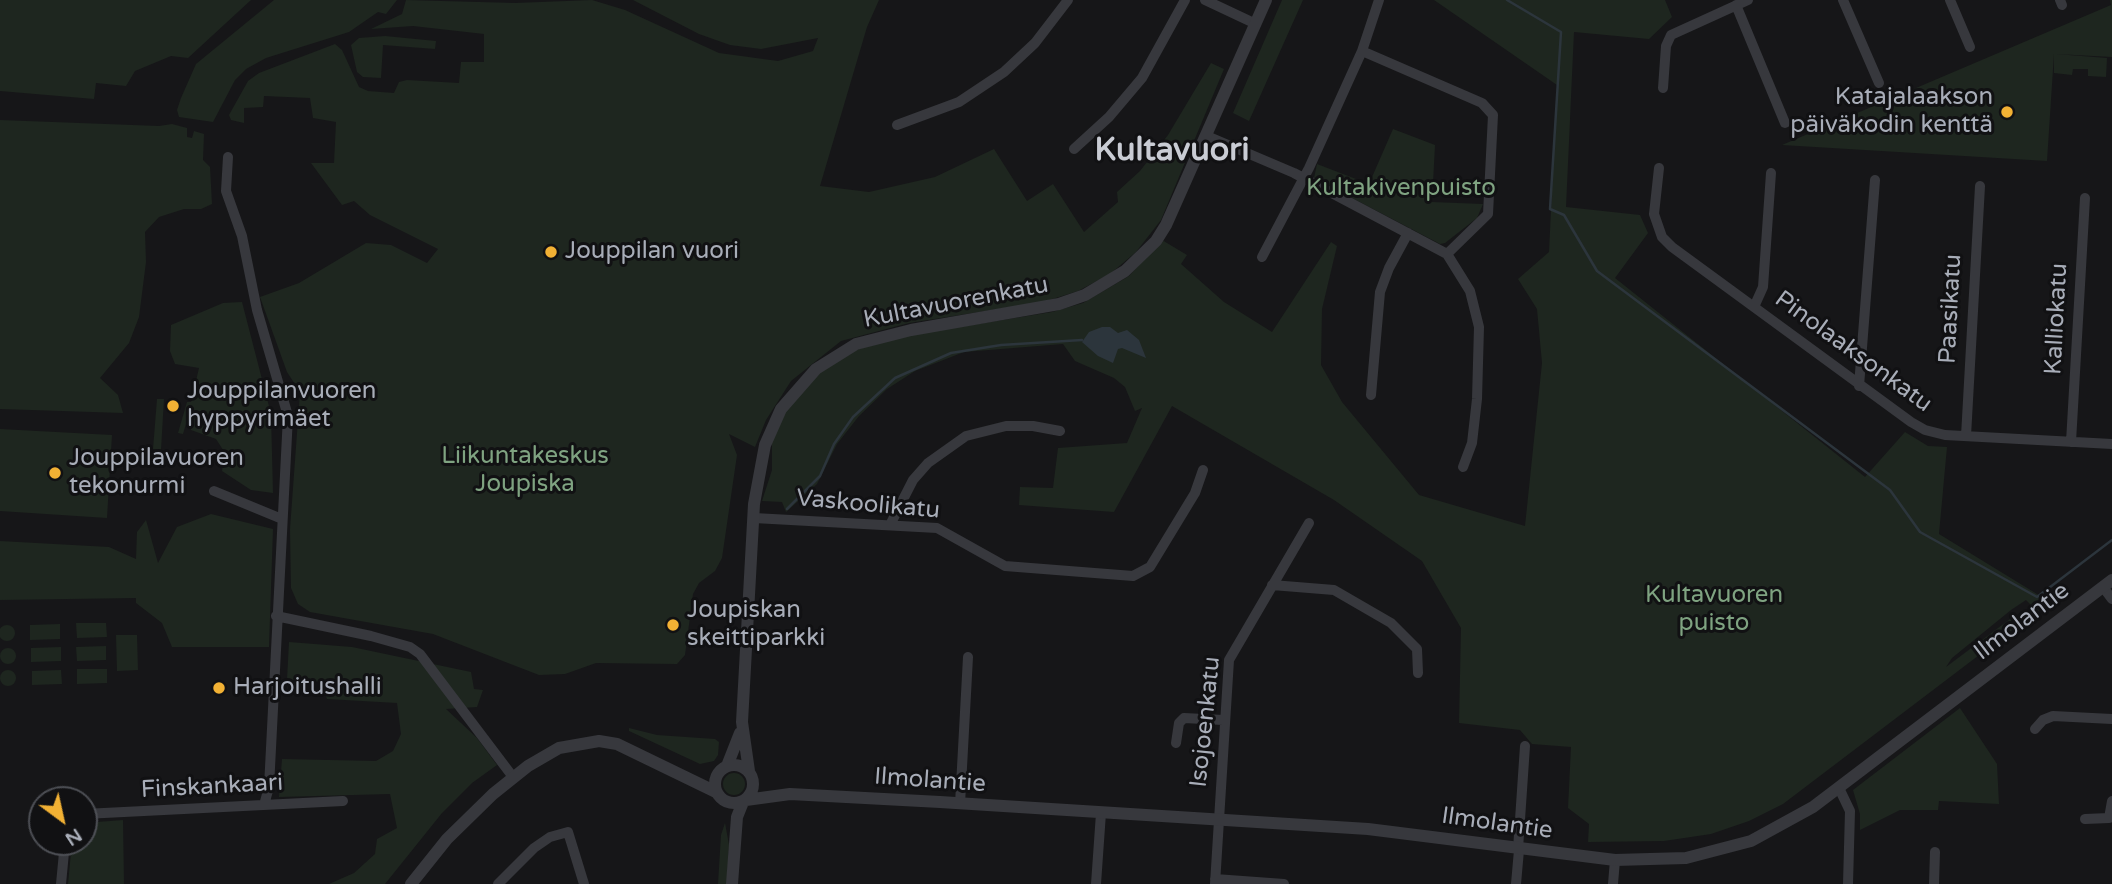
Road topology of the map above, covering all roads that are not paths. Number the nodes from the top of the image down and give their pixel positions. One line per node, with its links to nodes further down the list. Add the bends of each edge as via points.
1 (1068, 0): 16 (street, via 1035,43 1004,72 959,102)
2 (1185, 0): 18 (street, via 1142,78)
3 (1205, 0): 10 (street)
4 (1266, 0): 10 (street, Kultavuorenkatu)
5 (1380, 0): 12 (street)
6 (1748, 0): 9 (street)
7 (1843, 0): 13 (street)
8 (1950, 0): 11 (street)
9 (1736, 5): 14 (street, via 1671,35); 15 (street)
10 (1256, 24): 17 (street, Kultavuorenkatu)
11 (1970, 47)
12 (1362, 51): 22 (street); 27 (street, via 1482,103 1493,115 1488,214)
13 (1879, 83)
14 (1663, 88)
15 (1785, 123)
16 (897, 125)
17 (1207, 135): 22 (street); 40 (street, Kultavuorenkatu, via 1167,225 1140,258 1107,284 1059,304 876,338 836,354 816,369 796,387 769,432)
18 (1074, 149)
19 (228, 157): 39 (street, via 226,191 288,416)
20 (1659, 168): 29 (street, Pinolaaksonkatu, via 1654,214 1662,237)
21 (1771, 173): 29 (street, via 1763,288)
22 (1304, 178): 26 (street); 28 (street)
23 (1875, 180): 30 (street)
24 (1980, 186): 33 (street, Paasikatu)
25 (2085, 198): 34 (street, Kalliokatu)
26 (1408, 233): 27 (street); 31 (street, via 1380,292)
27 (1447, 254): 36 (street, via 1470,291 1479,327 1476,410)
28 (1262, 257)
29 (1754, 307): 30 (street, Pinolaaksonkatu)
30 (1859, 386): 33 (street, Pinolaaksonkatu, via 1925,430)
31 (1371, 394)
32 (1060, 431): 42 (street, via 1006,426 966,436 913,480)
33 (1966, 436): 34 (street, Pinolaaksonkatu)
34 (2071, 442): 35 (street, Pinolaaksonkatu)
35 (2112, 444)
36 (1463, 467)
37 (1203, 470): 42 (street, Vaskoolikatu, via 1195,493 1150,567 1133,576 1005,566 950,532)
38 (214, 491): 39 (street)
39 (282, 519): 46 (street)
40 (754, 519): 42 (street, Vaskoolikatu); 51 (street, Kultavuorenkatu)
41 (1309, 523): 44 (street, Isojoenkatu)
42 (890, 525)
43 (2108, 583): 45 (street); 59 (street, Ilmolantie)
44 (1272, 584): 48 (street, via 1334,590 1402,632 1417,649); 50 (street, Isojoenkatu, via 1229,660)
45 (2112, 599)
46 (276, 616): 58 (street, via 410,647); 66 (street, via 270,774)
47 (968, 657): 65 (street)
48 (1418, 673)
49 (2112, 719): 52 (street, via 2053,716)
50 (1223, 720): 53 (street, via 1184,718); 70 (street, Isojoenkatu)
51 (742, 722): 55 (street, Kultavuorenkatu); 56 (street, Kultavuorenkatu)
52 (2035, 729)
53 (1176, 744)
54 (1525, 746): 71 (street)
55 (724, 768): 56 (street, via 738,765); 57 (street); 61 (street, via 715,781)
56 (750, 774): 60 (street, Ilmolantie, via 767,786); 63 (street, via 753,789)
57 (681, 776): 58 (street, via 617,744 599,741 559,748); 61 (street)
58 (513, 777): 78 (street, via 454,831)
59 (1839, 788): 75 (street, Ilmolantie, via 1751,841 1686,858); 86 (street, via 1850,811)
60 (790, 793): 63 (street, Ilmolantie); 65 (street, Ilmolantie)
61 (719, 796): 63 (street, via 732,804); 73 (street)
62 (343, 801): 66 (street, Finskankaari)
63 (745, 801): 73 (street, via 737,817)
64 (2112, 801): 69 (street, via 2109,818)
65 (960, 804): 68 (street, Ilmolantie)
66 (264, 806): 67 (street, Finskankaari)
67 (98, 813)
68 (1101, 813): 70 (street, Ilmolantie); 82 (street)
69 (2085, 819)
70 (1219, 820): 71 (street, Ilmolantie, via 1368,829); 76 (street, Isojoenkatu)
71 (1518, 850): 75 (street, Ilmolantie); 84 (street)
72 (1935, 852): 87 (street)
73 (735, 855): 81 (street)
74 (64, 856): 77 (street)
75 (1615, 860): 85 (street)
76 (1215, 882): 83 (street)
77 (61, 884)
78 (411, 884)
79 (498, 884): 80 (street, via 534,848 568,832)
80 (584, 884)
81 (733, 884)
82 (1096, 884)
83 (1284, 884)
84 (1516, 884)
85 (1613, 884)
86 (1848, 884)
87 (1934, 884)

